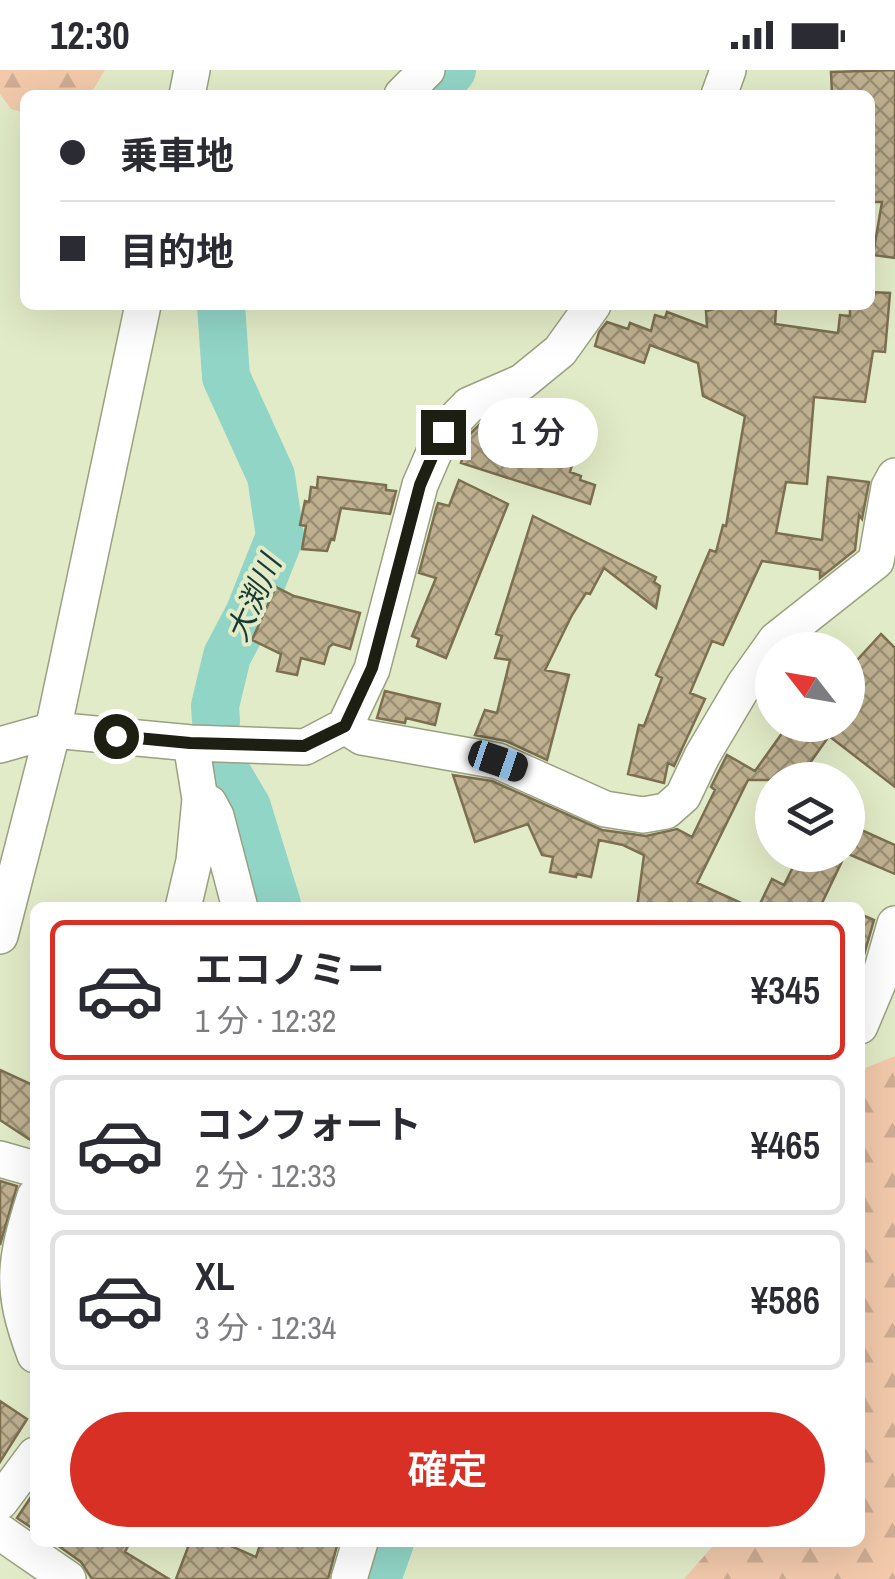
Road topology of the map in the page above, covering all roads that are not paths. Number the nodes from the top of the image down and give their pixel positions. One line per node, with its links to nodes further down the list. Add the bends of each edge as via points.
1 (427, 70): 2 (street)
2 (407, 90)
3 (142, 310): 7 (street)
4 (590, 310): 6 (street, via 560,351 522,382 469,405 443,432 420,485 372,668)
5 (895, 476): 6 (street, via 876,561 776,640 683,796 666,811 605,809 498,761 362,737)
6 (345, 726): 8 (street, via 304,746)
7 (53, 730): 8 (street); 9 (street); 14 (street)
8 (190, 743): 10 (street)
9 (0, 745)
10 (200, 799): 11 (street); 12 (street, via 216,816)
11 (184, 902)
12 (238, 902)
13 (895, 924): 15 (street)
14 (0, 936)
15 (865, 1014)
16 (0, 1158): 17 (street)
17 (30, 1168)
18 (30, 1215): 19 (street, via 16,1267)
19 (30, 1342)
20 (30, 1462): 21 (street)
21 (0, 1502)
22 (0, 1532): 24 (street)
23 (359, 1547): 25 (street)
24 (68, 1579)
25 (349, 1579)

